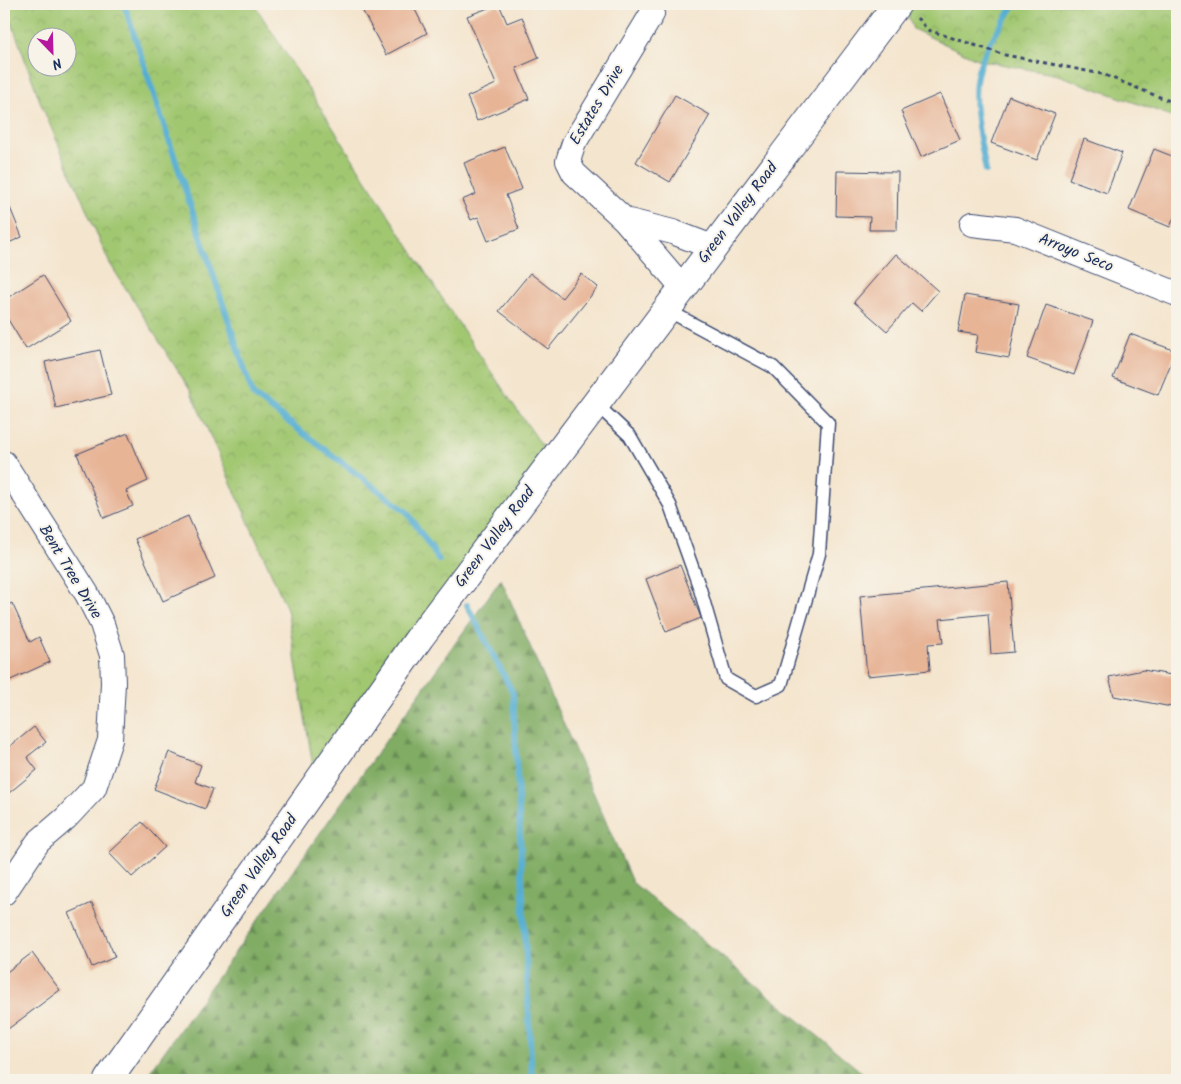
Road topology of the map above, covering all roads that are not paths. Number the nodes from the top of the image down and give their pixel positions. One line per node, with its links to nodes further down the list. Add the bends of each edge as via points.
1 (653, 4): 3 (street, Estates Drive, via 652,14 569,154 570,168 574,173)
2 (907, 10): 5 (street, Green Valley Road)
3 (626, 220): 5 (street, Estates Drive, via 673,232); 6 (street, Estates Drive)
4 (972, 224): 7 (street, Arroyo Seco, via 1016,229)
5 (712, 247): 6 (street, Green Valley Road)
6 (683, 288): 8 (street, Green Valley Road)
7 (1177, 294)
8 (667, 310): 9 (street, Green Valley Road); 9 (lane, via 773,367 828,423 819,554 781,685 756,696 726,679 700,588 670,505 630,436)
9 (596, 404): 12 (street, Green Valley Road, via 420,637)
10 (4, 463): 11 (street, Bent Tree Drive, via 87,594 102,624 112,655 113,683 110,740 94,788 38,842)
11 (4, 893)
12 (108, 1080)

